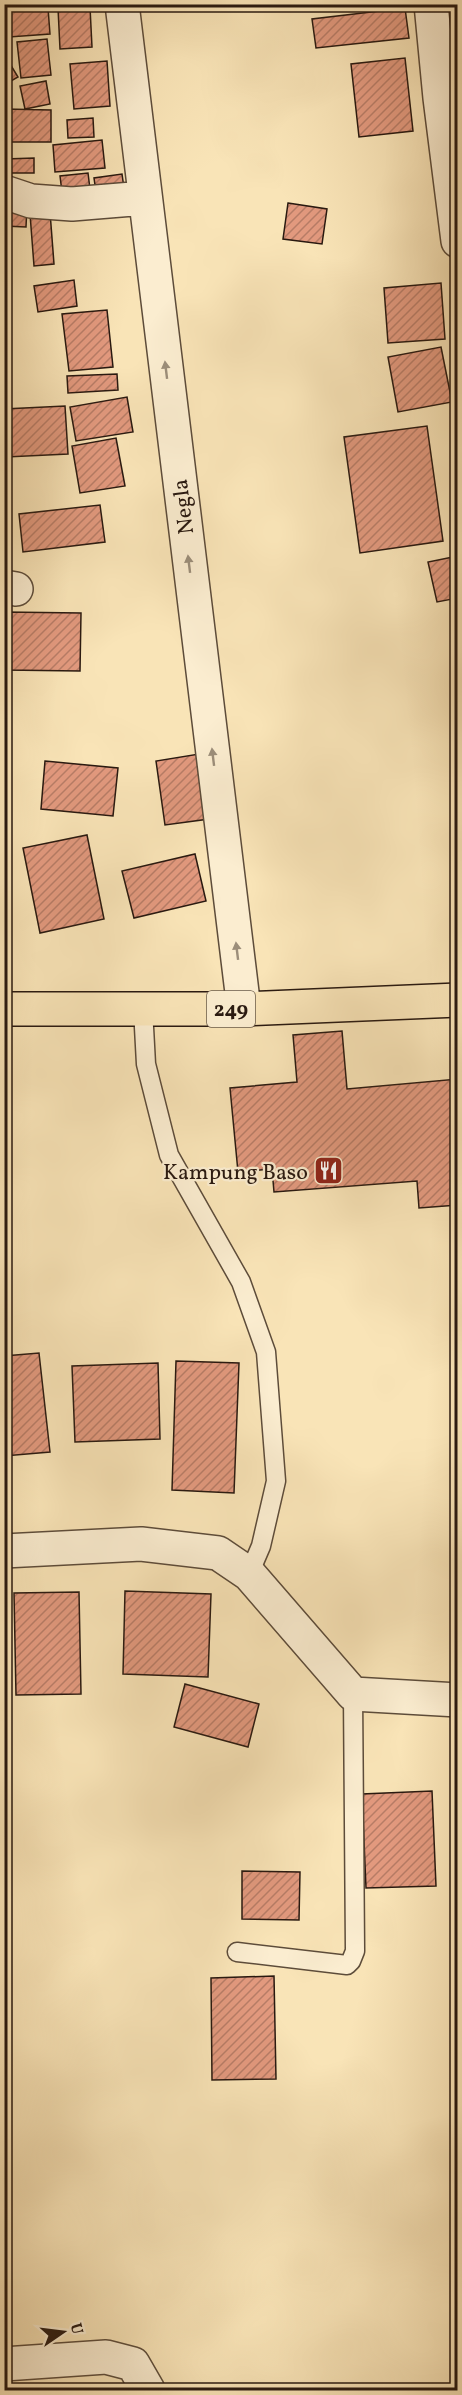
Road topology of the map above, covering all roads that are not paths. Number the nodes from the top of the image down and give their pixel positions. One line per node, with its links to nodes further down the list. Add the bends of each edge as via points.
1 (122, 4): 4 (street, Negla)
2 (431, 4): 5 (street)
3 (4, 192): 4 (street, via 31,201 72,204)
4 (145, 198): 9 (street, Negla, one-way to 4)
5 (458, 241)
6 (458, 1000): 9 (main road, 249)
7 (4, 1009): 8 (main road, 249)
8 (143, 1009): 9 (main road, 249); 11 (lane, via 146,1064 169,1155 241,1282 266,1352 276,1481 261,1546)
9 (244, 1009)
10 (4, 1551): 11 (street, via 141,1544 218,1553)
11 (249, 1574): 12 (street)
12 (352, 1694): 13 (street); 14 (lane, via 355,1951 351,1961 347,1965)
13 (458, 1700)
14 (237, 1952)
15 (4, 2364): 16 (street, via 106,2357 133,2364)
16 (148, 2391)

